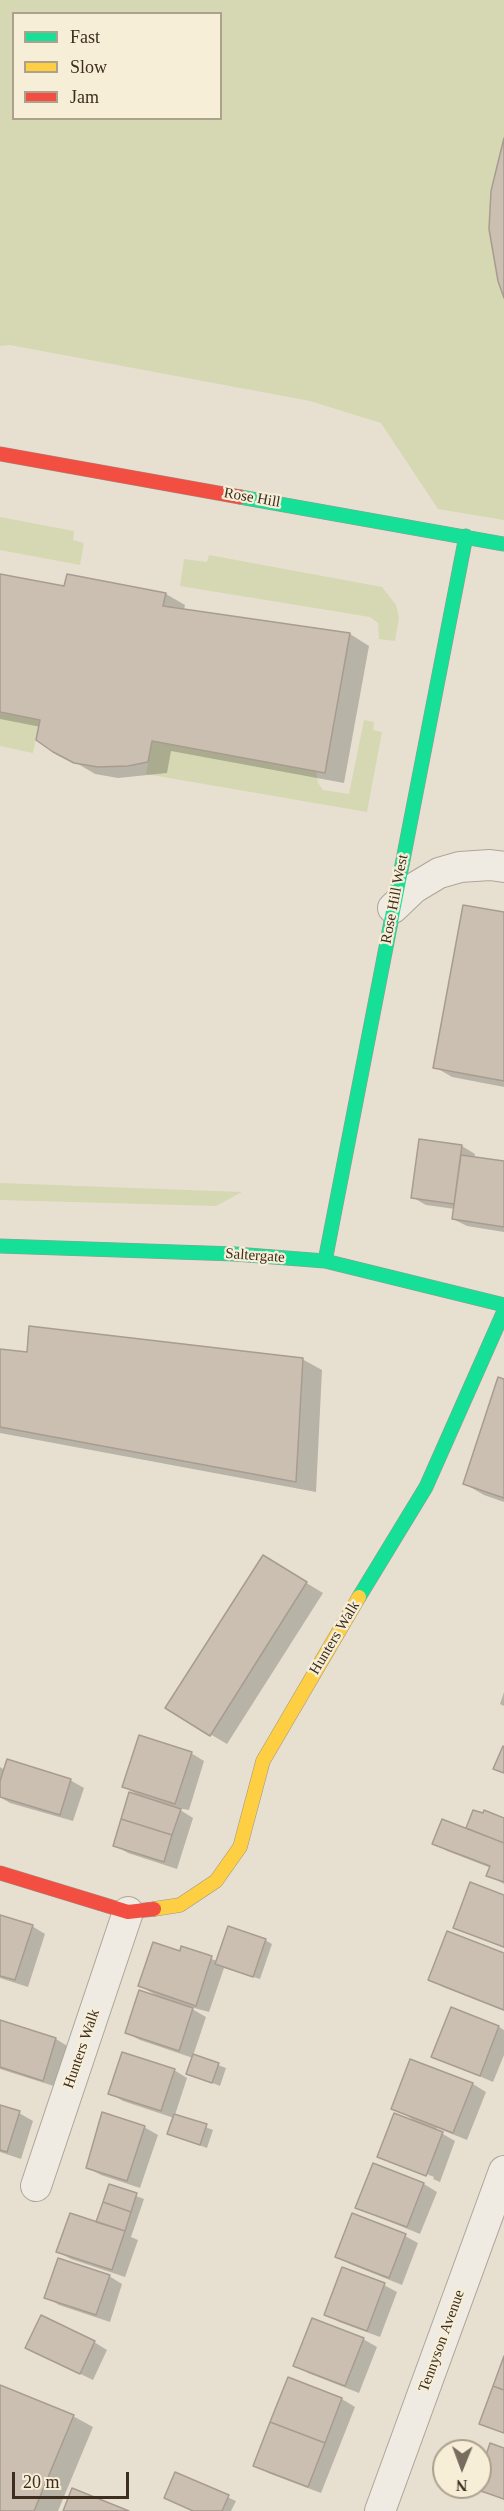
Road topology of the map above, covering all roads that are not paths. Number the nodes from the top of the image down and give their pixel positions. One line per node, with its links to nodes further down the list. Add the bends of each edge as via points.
1 (0, 454): 2 (street, Rose Hill)
2 (466, 536): 3 (street, Rose Hill); 5 (street, Rose Hill West)
3 (504, 544)
4 (504, 867): 5 (street, via 490,864 439,873 414,888)
5 (393, 908): 7 (street, Rose Hill West)
6 (0, 1246): 7 (street, Saltergate)
7 (325, 1261): 8 (street, Saltergate)
8 (504, 1305)
9 (504, 1311): 11 (street, Hunters Walk, via 426,1487 263,1761 240,1847 216,1881 180,1905)
10 (0, 1873): 11 (street, Hunters Walk)
11 (128, 1911): 13 (street, Hunters Walk)
12 (504, 2171): 14 (street, Tennyson Avenue)
13 (36, 2186)
14 (380, 2511)

